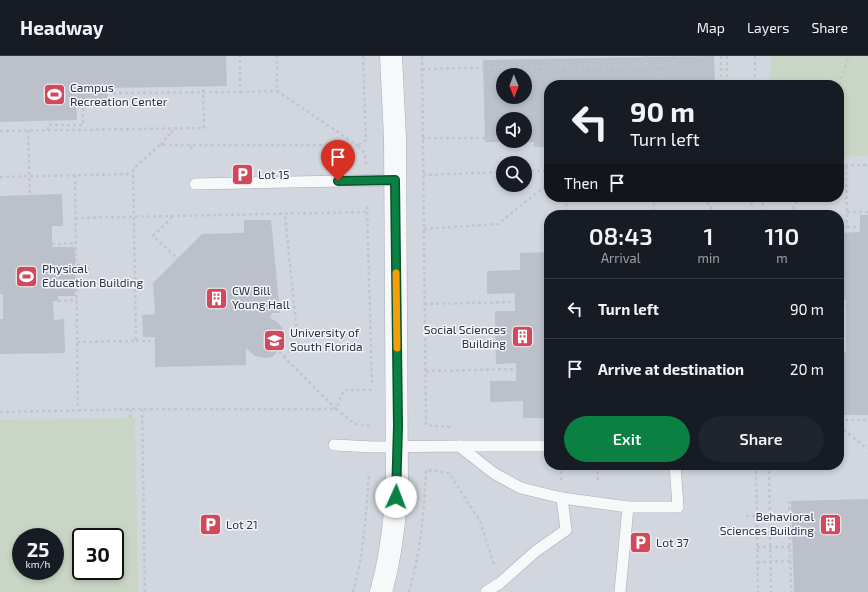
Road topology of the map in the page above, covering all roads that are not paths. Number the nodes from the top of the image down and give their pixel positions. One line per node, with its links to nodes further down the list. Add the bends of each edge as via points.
1 (391, 56): 2 (street)
2 (395, 180): 3 (lane); 7 (street)
3 (195, 184)
4 (334, 445): 7 (lane)
5 (459, 446): 6 (lane); 7 (lane); 9 (lane, via 495,474 521,488)
6 (544, 446)
7 (397, 447): 11 (street, via 395,523)
8 (675, 470): 10 (lane, via 678,507)
9 (562, 498): 10 (lane); 12 (lane, via 566,530)
10 (628, 508): 13 (lane)
11 (381, 592)
12 (486, 592)
13 (620, 592)

